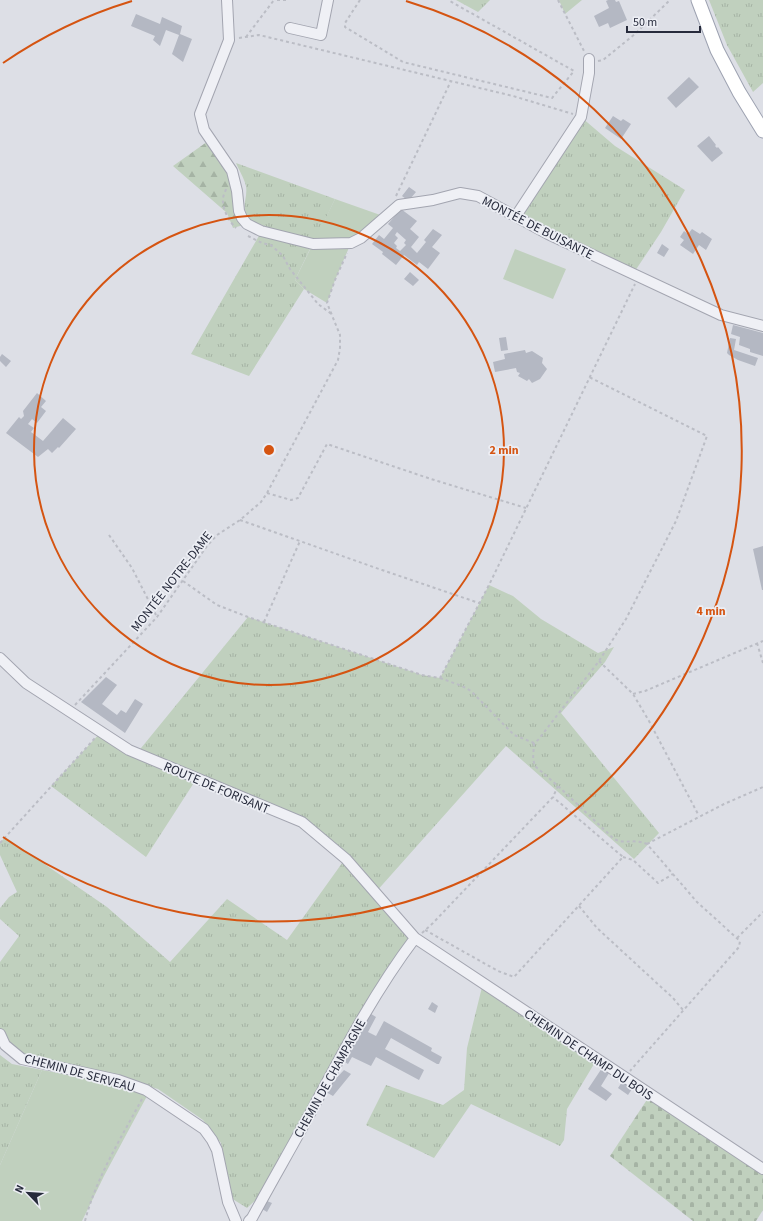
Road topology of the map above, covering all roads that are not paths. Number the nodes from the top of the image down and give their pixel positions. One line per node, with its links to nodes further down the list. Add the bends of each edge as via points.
1 (227, 0): 7 (street, MONTÉE DE BUISANTE, via 229,40 200,114 204,130 232,171 239,211 247,224 261,231 313,244 351,243 361,238 399,205 460,193 478,196)
2 (328, 0): 4 (street, via 321,35)
3 (698, 0): 6 (main road, via 717,50)
4 (290, 28)
5 (589, 59): 7 (street, via 581,117)
6 (763, 131)
7 (516, 216): 8 (street, MONTÉE DE BUISANTE, via 548,234 721,315)
8 (763, 326)
9 (0, 658): 10 (street, ROUTE DE FORISANT, via 26,683 128,750 302,822 346,859)
10 (415, 938): 12 (street, CHEMIN DE CHAMP DU BOIS); 14 (street, CHEMIN DE CHAMPAGNE, via 358,1025)
11 (0, 1034): 13 (street, CHEMIN DE SERVEAU, via 5,1045 22,1059 118,1080 146,1090 204,1129 217,1150 228,1202)
12 (763, 1169)
13 (236, 1221)
14 (249, 1221)

